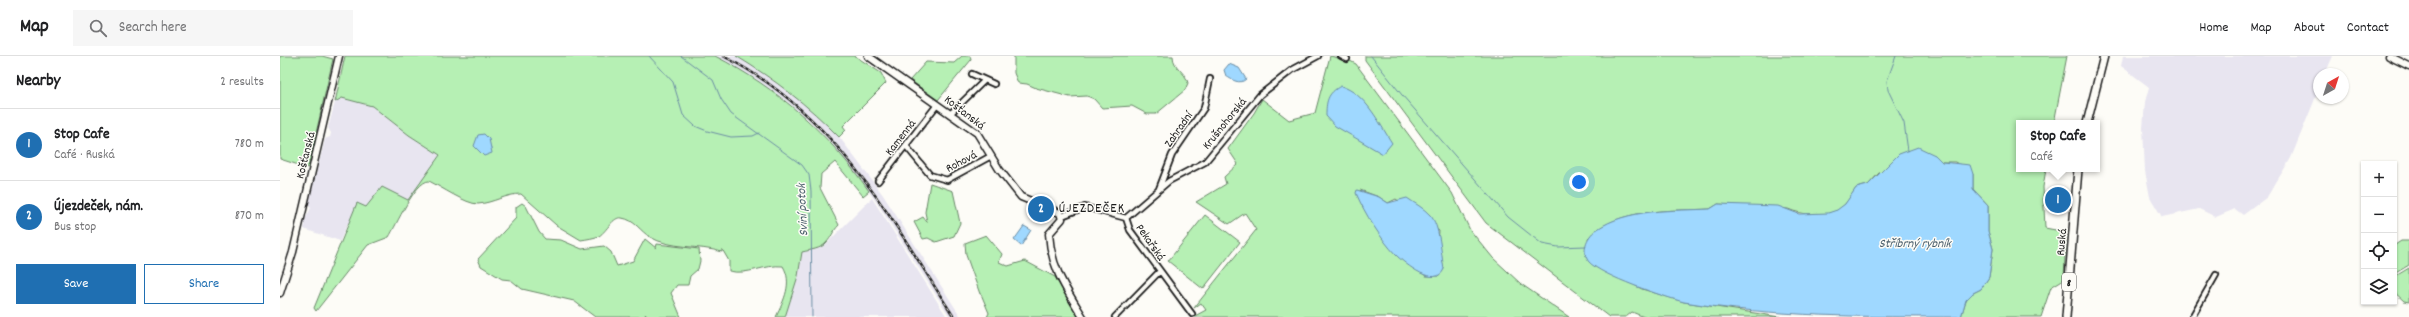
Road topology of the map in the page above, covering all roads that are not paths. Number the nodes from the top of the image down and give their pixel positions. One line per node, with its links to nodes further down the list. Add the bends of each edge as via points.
1 (339, 56): 25 (street, Košťanská, via 293,252)
2 (868, 56): 13 (street, Košťanská)
3 (1318, 56): 20 (street, Krušnohorská, via 1292,70 1260,95 1205,162 1169,181)
4 (1341, 56): 7 (street)
5 (2104, 56): 15 (main road)
6 (2389, 56): 8 (street)
7 (1347, 59)
8 (2409, 66)
9 (972, 74): 11 (street)
10 (1210, 79): 20 (street, Zahradní, via 1204,108 1172,155)
11 (985, 80): 12 (street); 14 (street)
12 (994, 84)
13 (937, 105): 14 (street, Košťanská); 16 (street, Kamenná)
14 (950, 114): 17 (street, Košťanská, via 977,133)
15 (2087, 120)
16 (906, 146): 17 (street, Rohová, via 930,175 948,180); 19 (street, Kamenná)
17 (991, 156): 21 (street, Košťanská, via 1019,194 1030,202 1058,210)
18 (2078, 172): 29 (main road, Ruská / 8)
19 (878, 181)
20 (1159, 190): 22 (street, Krušnohorská)
21 (1062, 216): 22 (street, Pekařská, via 1085,207); 27 (street, via 1049,235 1057,274)
22 (1126, 218): 23 (street, Pekařská, via 1130,230)
23 (1160, 271): 26 (street, Pekařská); 28 (street)
24 (2216, 275): 30 (street)
25 (280, 293)
26 (1192, 314)
27 (1083, 317)
28 (1115, 317)
29 (2066, 317)
30 (2192, 317)

